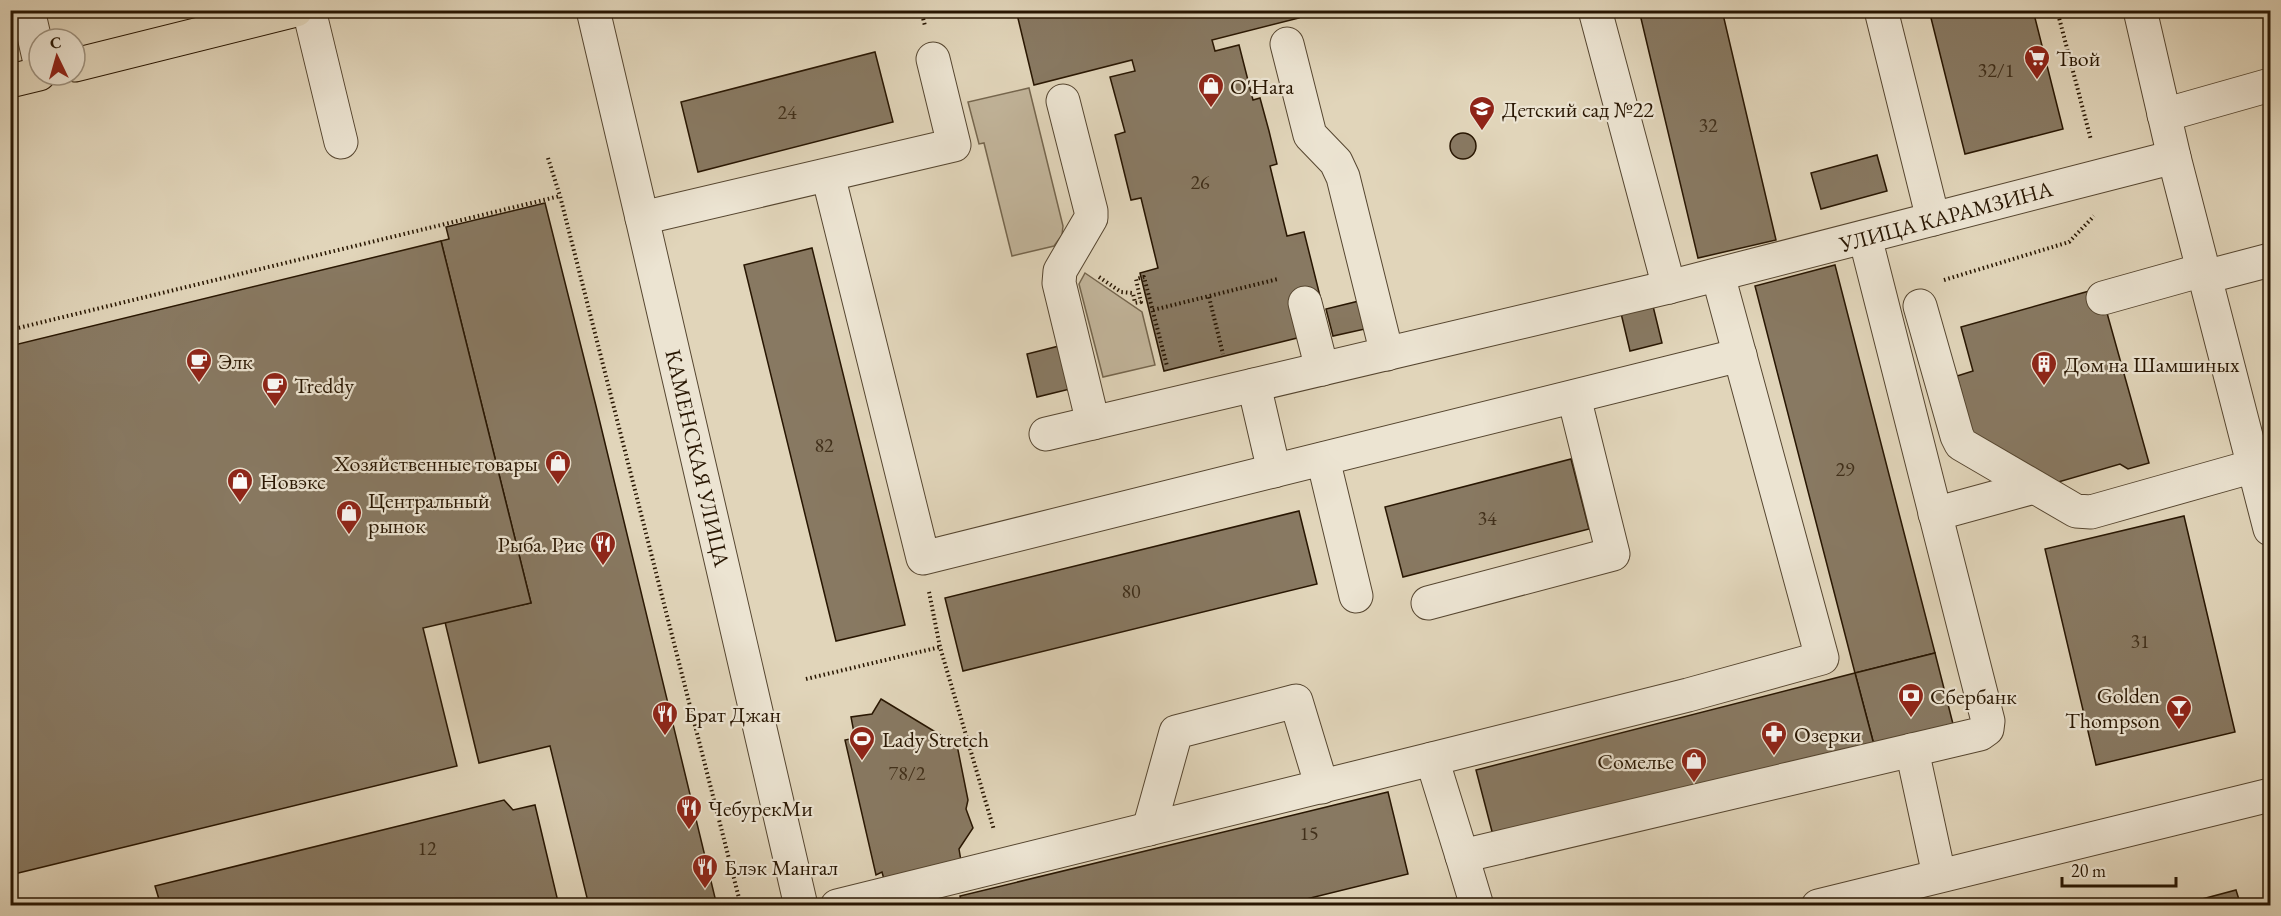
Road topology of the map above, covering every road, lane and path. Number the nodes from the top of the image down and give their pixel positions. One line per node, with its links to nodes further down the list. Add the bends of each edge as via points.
1 (28, 10): 9 (street)
2 (296, 10): 12 (main road)
3 (309, 10): 18 (street)
4 (592, 10): 24 (street, КАМЕНСКАЯ УЛИЦА)
5 (1594, 10): 32 (street)
6 (1881, 10): 25 (street)
7 (2057, 10): 22 (path)
8 (2140, 10): 17 (street)
9 (32, 27)
10 (1287, 44): 41 (street, via 1308,130 1343,177)
11 (933, 59): 21 (street, via 954,146)
12 (87, 62)
13 (27, 77): 14 (main road)
14 (10, 81)
15 (2271, 85): 17 (street)
16 (1064, 101): 47 (street, via 1091,218 1060,271 1059,283)
17 (2164, 115): 19 (street)
18 (341, 142)
19 (2174, 157): 22 (street, УЛИЦА КАРАМЗИНА); 29 (street)
20 (548, 158): 23 (path)
21 (828, 175): 24 (street); 55 (street)
22 (2101, 176): 25 (street, УЛИЦА КАРАМЗИНА)
23 (560, 196): 39 (path); 68 (path)
24 (642, 218): 69 (street, КАМЕНСКАЯ УЛИЦА)
25 (1933, 219): 27 (street, УЛИЦА КАРАМЗИНА)
26 (2082, 229): 37 (path, via 2069,242 1945,279)
27 (1864, 237): 30 (street, УЛИЦА КАРАМЗИНА); 53 (street)
28 (2271, 260): 29 (street)
29 (2204, 274): 35 (street); 50 (street)
30 (1718, 275): 32 (street, УЛИЦА КАРАМЗИНА); 42 (street)
31 (1284, 278): 34 (path)
32 (1669, 287): 41 (street, УЛИЦА КАРАМЗИНА)
33 (1132, 293): 38 (path, via 1135,303 1141,302 1136,279 1144,277)
34 (1209, 297): 38 (path); 40 (path)
35 (2103, 298)
36 (1305, 303): 44 (street)
37 (1920, 306): 52 (street, via 1961,444)
38 (1153, 310): 43 (path)
39 (10, 330)
40 (1223, 354)
41 (1387, 354): 44 (street, УЛИЦА КАРАМЗИНА)
42 (1740, 355): 46 (street); 61 (street, via 1822,658)
43 (1167, 366)
44 (1322, 369): 45 (street, УЛИЦА КАРАМЗИНА)
45 (1254, 385): 47 (street, УЛИЦА КАРАМЗИНА); 51 (street)
46 (1574, 397): 49 (street); 57 (street, via 1613,554)
47 (1093, 423): 48 (street, УЛИЦА КАРАМЗИНА)
48 (1046, 434)
49 (1323, 459): 51 (street); 56 (street)
50 (2254, 466): 52 (street, via 2091,512 2076,511); 54 (street)
51 (1274, 471): 55 (street)
52 (2034, 487): 53 (street)
53 (1935, 514): 60 (street, via 1988,721 1987,729 1980,734)
54 (2271, 529)
55 (923, 558): 58 (path)
56 (1356, 596)
57 (1428, 603)
58 (940, 648): 59 (path); 66 (path)
59 (806, 680)
60 (1912, 750): 65 (street); 67 (street)
61 (1432, 759): 62 (street); 65 (street)
62 (1322, 787): 64 (street); 64 (street, via 1296,701 1176,732)
63 (2271, 795): 67 (street)
64 (1149, 829): 66 (street)
65 (1462, 856): 71 (street)
66 (1004, 864): 70 (street)
67 (1939, 875): 72 (street)
68 (741, 906)
69 (801, 906)
70 (837, 906)
71 (1477, 906)
72 (1818, 906)

